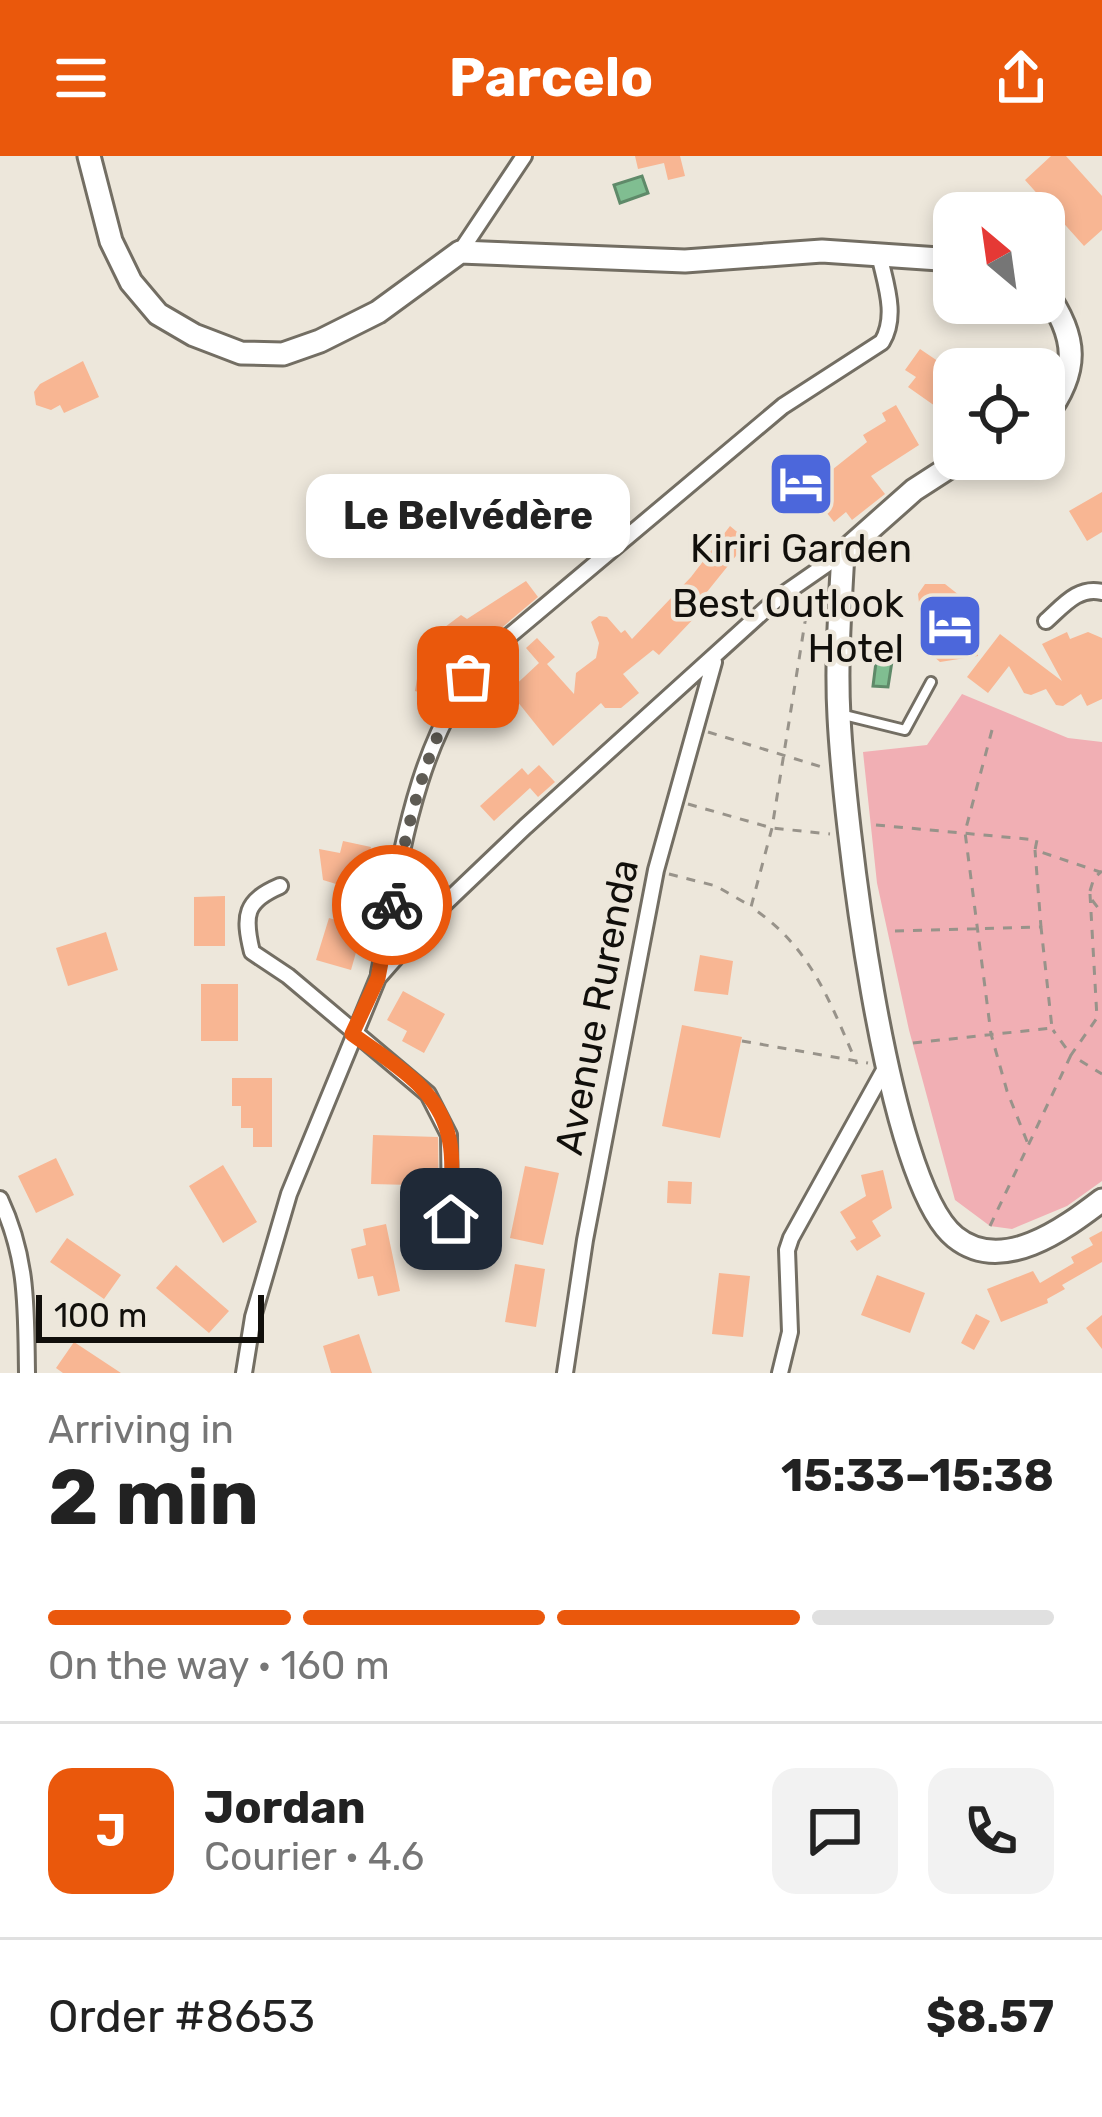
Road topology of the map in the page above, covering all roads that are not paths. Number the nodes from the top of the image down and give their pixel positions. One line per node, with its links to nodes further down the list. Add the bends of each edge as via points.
1 (89, 156): 3 (street, via 111,241 131,282 158,314 241,353 283,353 320,341 378,312)
2 (524, 156): 3 (street)
3 (460, 252): 4 (street, via 685,261)
4 (879, 254): 5 (street); 16 (street, via 891,313 882,342 783,406 468,677 411,813)
5 (933, 258)
6 (1064, 324): 7 (street, via 1071,337)
7 (1065, 381)
8 (933, 478): 9 (street)
9 (843, 553): 12 (street, via 778,598); 14 (street)
10 (1102, 592): 11 (street, via 1076,594)
11 (1046, 621)
12 (715, 659): 16 (street, via 525,827); 24 (street, Avenue Rurenda, via 656,871)
13 (931, 682): 14 (lane, via 905,730)
14 (838, 714): 18 (street, via 849,836)
15 (280, 886): 17 (street, via 249,906 252,952)
16 (378, 978): 17 (street)
17 (352, 1034): 21 (street, via 416,1080 437,1109 449,1135); 23 (street, via 270,1252)
18 (888, 1062): 20 (street, via 916,1172 932,1211 956,1238 982,1250 1018,1250); 25 (street, via 791,1238)
19 (0, 1199): 22 (street, via 26,1285)
20 (1102, 1200)
21 (451, 1219)
22 (27, 1373)
23 (244, 1373)
24 (565, 1373)
25 (781, 1373)

